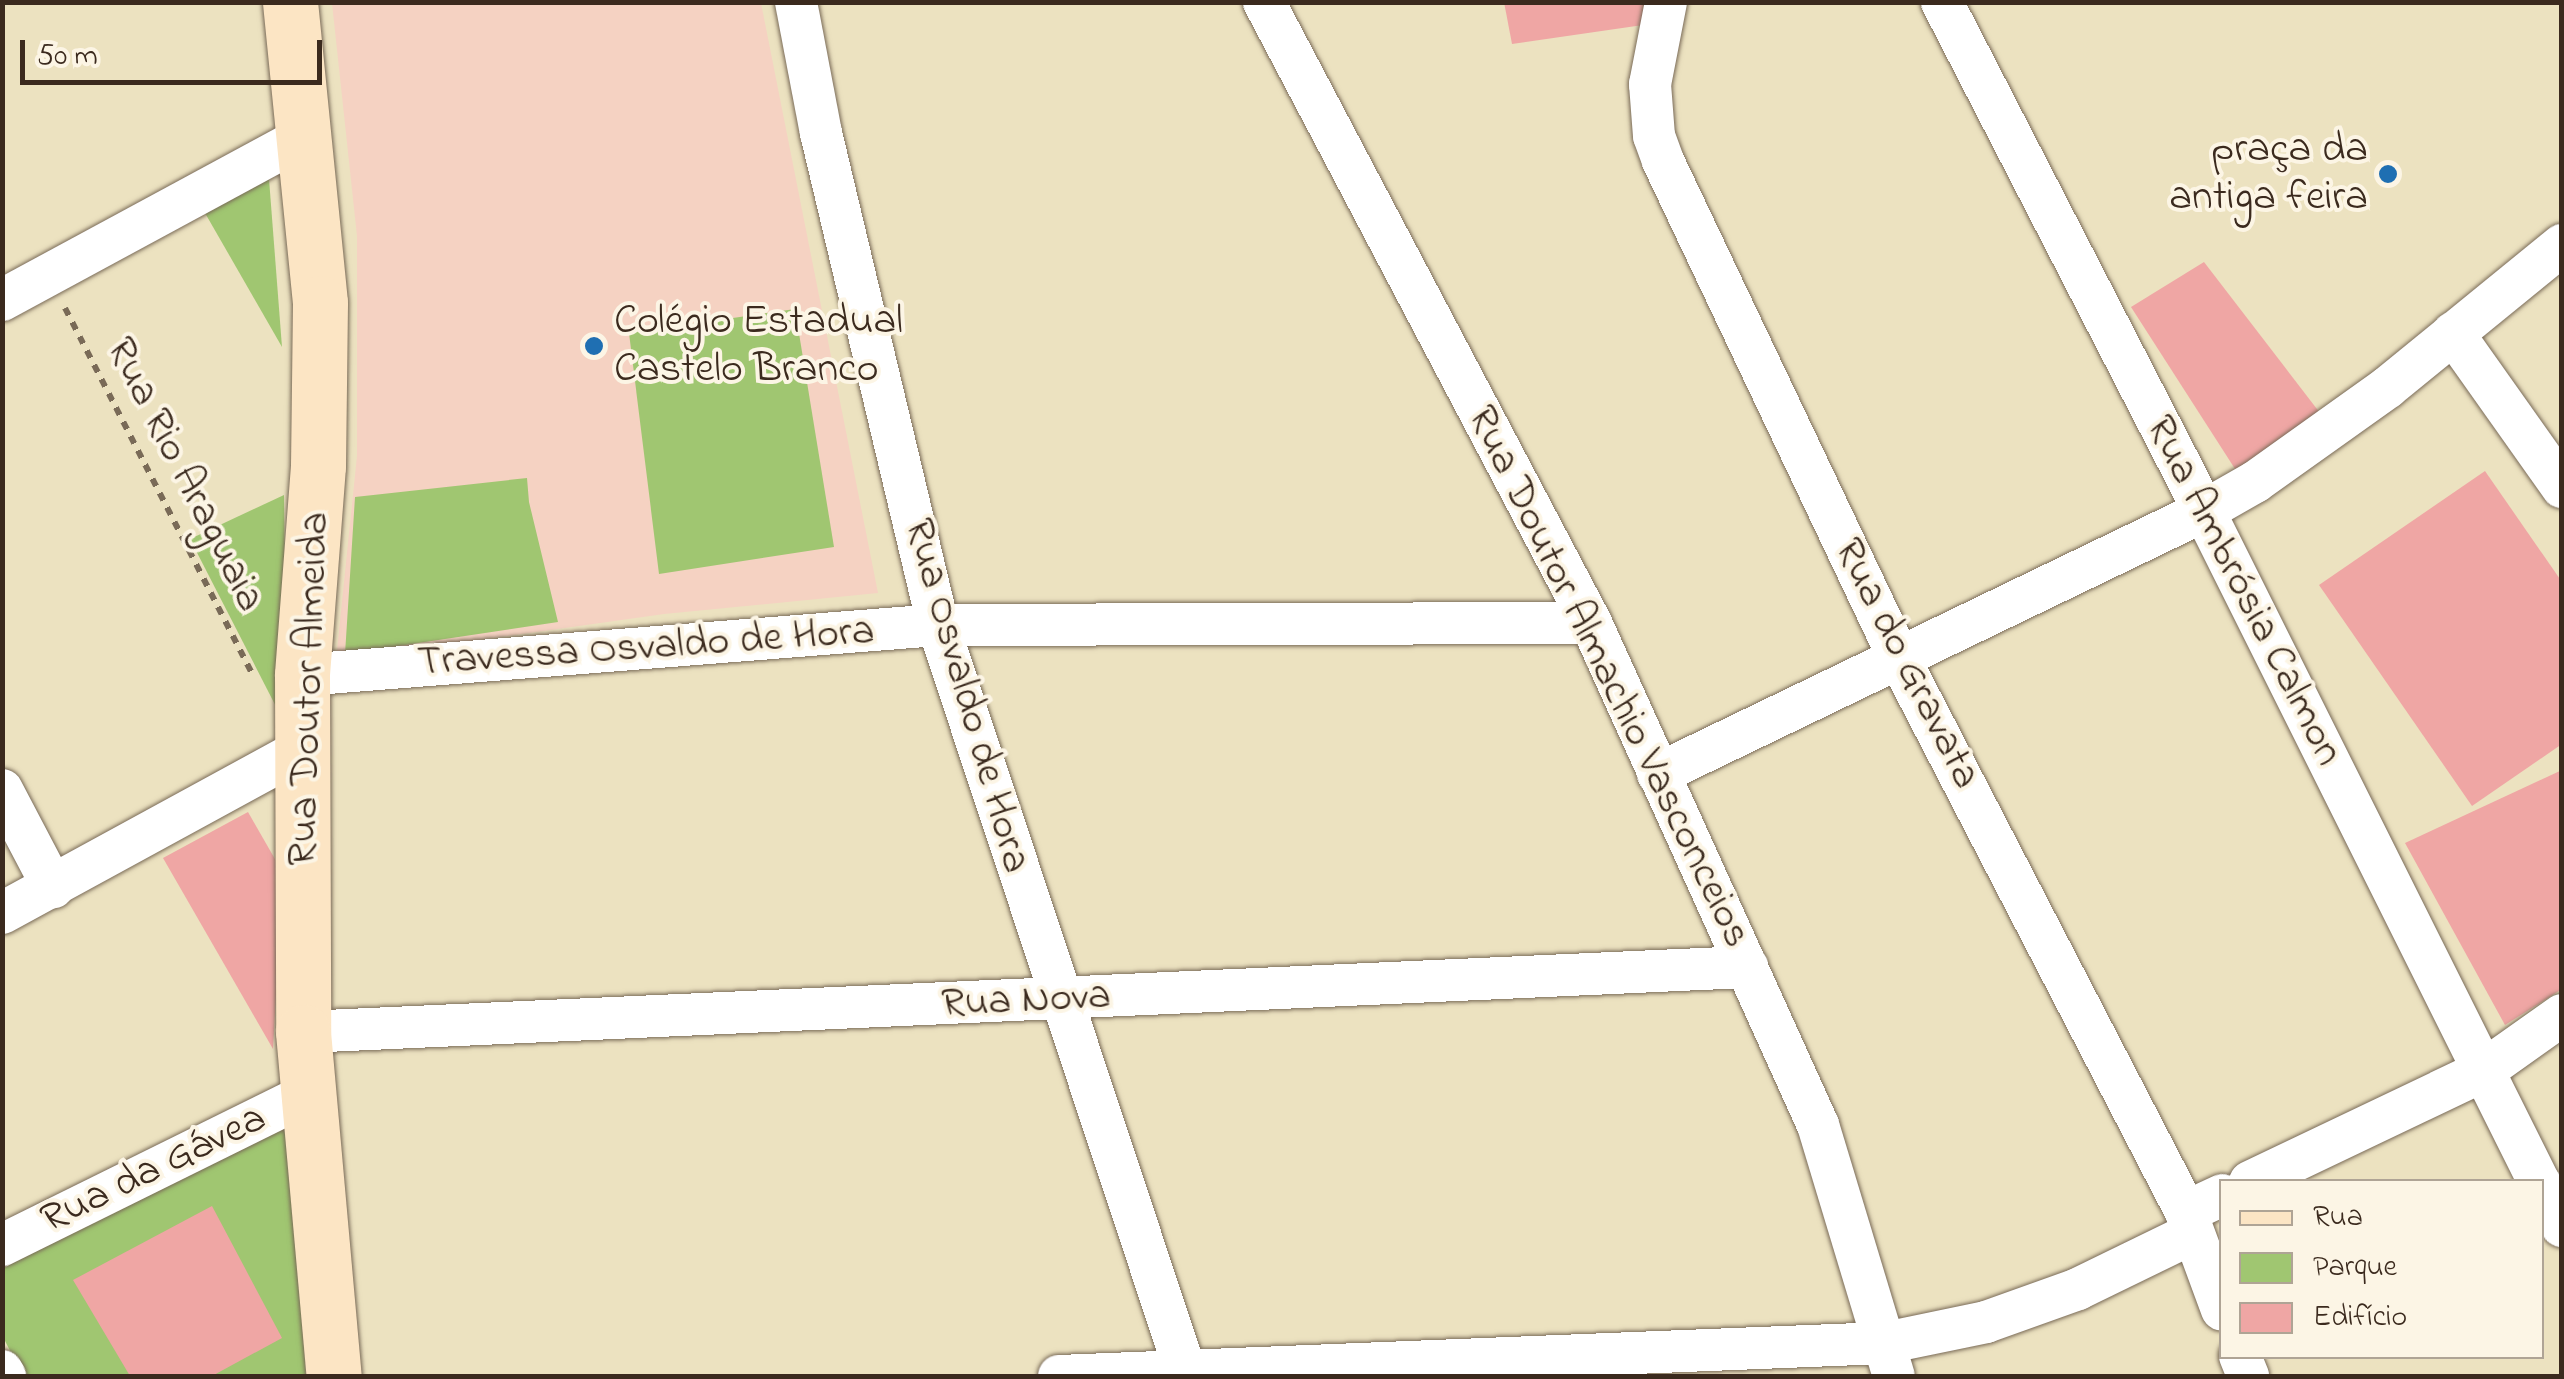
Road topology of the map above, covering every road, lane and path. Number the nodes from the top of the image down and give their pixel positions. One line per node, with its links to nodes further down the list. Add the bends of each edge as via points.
1 (290, 2): 6 (main road, Rua Doutor Almeida)
2 (796, 2): 14 (street, Rua Osvaldo de Hora)
3 (1264, 2): 13 (street, Rua Doutor Almachio Vasconceios)
4 (1666, 2): 15 (street, Rua do Gravata, via 1650,84 1659,148)
5 (1942, 2): 12 (street, Rua Ambrósia Calmon)
6 (303, 137): 8 (street); 16 (main road, Rua Doutor Almeida, via 320,304 318,484)
7 (2562, 244): 10 (street)
8 (48, 276): 9 (street); 16 (path, Rua Rio Araguaia)
9 (2, 300)
10 (2454, 333): 11 (street); 12 (street, via 2388,388)
11 (2562, 487)
12 (2204, 511): 15 (street); 26 (street, Rua Ambrósia Calmon)
13 (1591, 622): 14 (street, Travessa Osvaldo de Hora); 18 (street, Rua Doutor Almachio Vasconceios)
14 (938, 625): 16 (street, Travessa Osvaldo de Hora); 23 (street, Rua Osvaldo de Hora)
15 (1899, 658): 18 (street); 31 (street, Rua do Gravata)
16 (279, 679): 17 (main road, Rua Doutor Almeida)
17 (303, 750): 20 (street); 25 (main road, Rua Doutor Almeida)
18 (1658, 774): 22 (street, Rua Doutor Almachio Vasconceios)
19 (2, 790): 20 (street)
20 (53, 887): 21 (street)
21 (2, 913)
22 (1748, 967): 23 (street, Rua Nova); 35 (street, Rua Doutor Almachio Vasconceios, via 1818,1125)
23 (1059, 1000): 25 (street, Rua Nova); 36 (street, Rua Osvaldo de Hora)
24 (2562, 1015): 26 (street)
25 (303, 1032): 27 (main road, Rua Doutor Almeida)
26 (2483, 1070): 28 (street); 29 (street, Rua Ambrósia Calmon)
27 (306, 1094): 33 (street, Rua da Gávea); 37 (main road, Rua Doutor Almeida)
28 (2256, 1179)
29 (2538, 1179)
30 (2544, 1192): 32 (street, Rua Ambrósia Calmon)
31 (2199, 1214): 34 (street, Rua do Gravata); 35 (street, via 2078,1289)
32 (2562, 1226)
33 (2, 1245)
34 (2219, 1297)
35 (1889, 1360): 36 (street)
36 (1186, 1374): 38 (street)
37 (334, 1376)
38 (1059, 1376)

